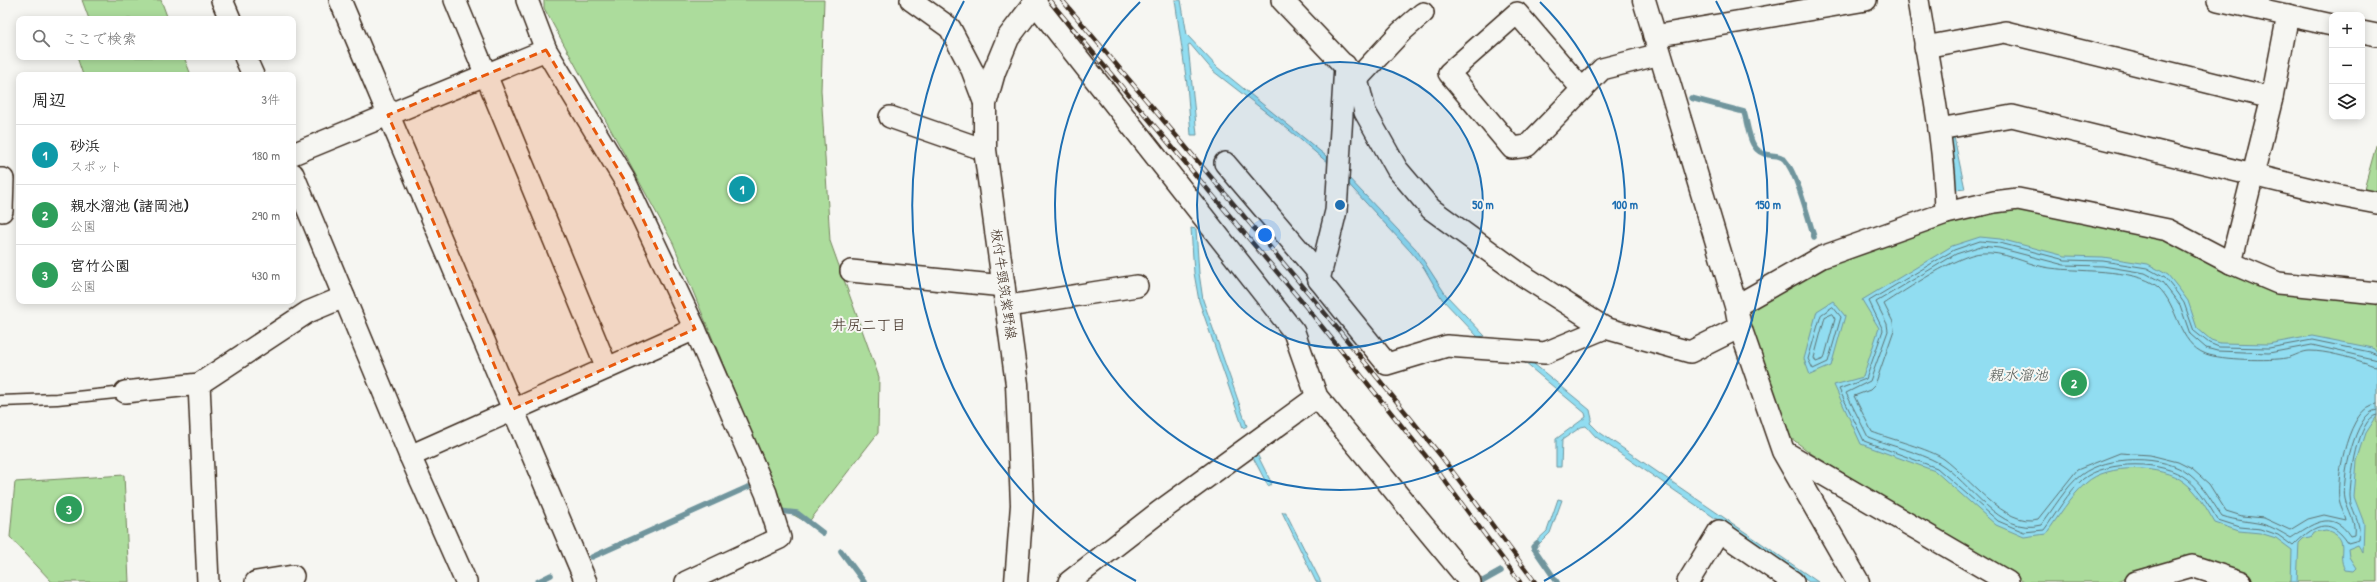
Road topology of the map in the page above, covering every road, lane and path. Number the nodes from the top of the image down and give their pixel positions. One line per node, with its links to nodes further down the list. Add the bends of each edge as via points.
1 (222, 0): 14 (street)
2 (340, 0): 28 (street)
3 (455, 0): 24 (street)
4 (527, 0): 20 (street)
5 (911, 0): 27 (street, via 950,28 972,70)
6 (1282, 0): 23 (street)
7 (1644, 0): 18 (street)
8 (1866, 0): 18 (street)
9 (1918, 0): 19 (street)
10 (2218, 0): 13 (street)
11 (1036, 1): 27 (street, 板付牛頸筑紫野線, via 1008,38 994,72); 54 (street, via 1294,332)
12 (1423, 13): 23 (street)
13 (2288, 15): 15 (street); 26 (street)
14 (229, 16)
15 (2329, 24)
16 (2365, 33): 17 (street)
17 (2377, 35)
18 (1657, 45): 25 (street, via 1602,69); 47 (street)
19 (1925, 47): 26 (street, via 2005,32); 30 (street)
20 (546, 50): 24 (street); 50 (street, via 624,179)
21 (246, 60): 22 (street)
22 (252, 72)
23 (1351, 72): 42 (street, via 1336,211); 49 (street, via 1365,112 1397,169 1431,209 1519,273)
24 (486, 75): 28 (street); 51 (street)
25 (1582, 89): 25 (street, via 1517,13 1449,73 1512,148 1527,146)
26 (2272, 98): 34 (street)
27 (985, 104): 31 (street, 板付牛頸筑紫野線)
28 (388, 114): 32 (street); 56 (street)
29 (890, 117): 31 (street)
30 (1940, 129): 34 (street, via 2012,116); 39 (street, via 1946,181)
31 (985, 150): 45 (street, 板付牛頸筑紫野線)
32 (296, 153)
33 (1225, 163): 42 (street, via 1316,270)
34 (2253, 175): 37 (street); 40 (street)
35 (0, 179): 38 (street, via 3,179)
36 (296, 181): 46 (street)
37 (2377, 203)
38 (2, 211)
39 (1946, 213): 40 (street, via 2018,199 2168,230); 47 (street, via 1822,257)
40 (2231, 263): 44 (street, via 2278,283)
41 (851, 271): 45 (street)
42 (1319, 280): 49 (street, via 1387,364 1447,346 1545,353)
43 (1137, 286): 45 (street)
44 (2377, 293)
45 (1006, 296): 65 (street, 板付牛頸筑紫野線, via 1017,384 1022,505)
46 (344, 297): 52 (street, via 308,312); 58 (street)
47 (1736, 306): 48 (street)
48 (1740, 327): 49 (street, via 1690,352); 57 (street)
49 (1605, 328)
50 (695, 329): 51 (street); 64 (street, via 766,493 780,538)
51 (607, 368): 56 (street)
52 (200, 384): 53 (street); 60 (street)
53 (124, 392): 55 (lane, via 57,399)
54 (1317, 397): 66 (street); 67 (street)
55 (0, 401)
56 (513, 409): 58 (street); 63 (street)
57 (1783, 451): 70 (street); 71 (street)
58 (410, 456): 62 (street)
59 (293, 576): 61 (street)
60 (208, 582)
61 (256, 582)
62 (466, 582)
63 (586, 582)
64 (686, 582)
65 (1016, 582)
66 (1069, 582)
67 (1470, 582)
68 (1688, 582): 69 (street, via 1719,531)
69 (1793, 582)
70 (1858, 582)
71 (2008, 582)
72 (2136, 582): 73 (street, via 2192,566)
73 (2241, 582)

